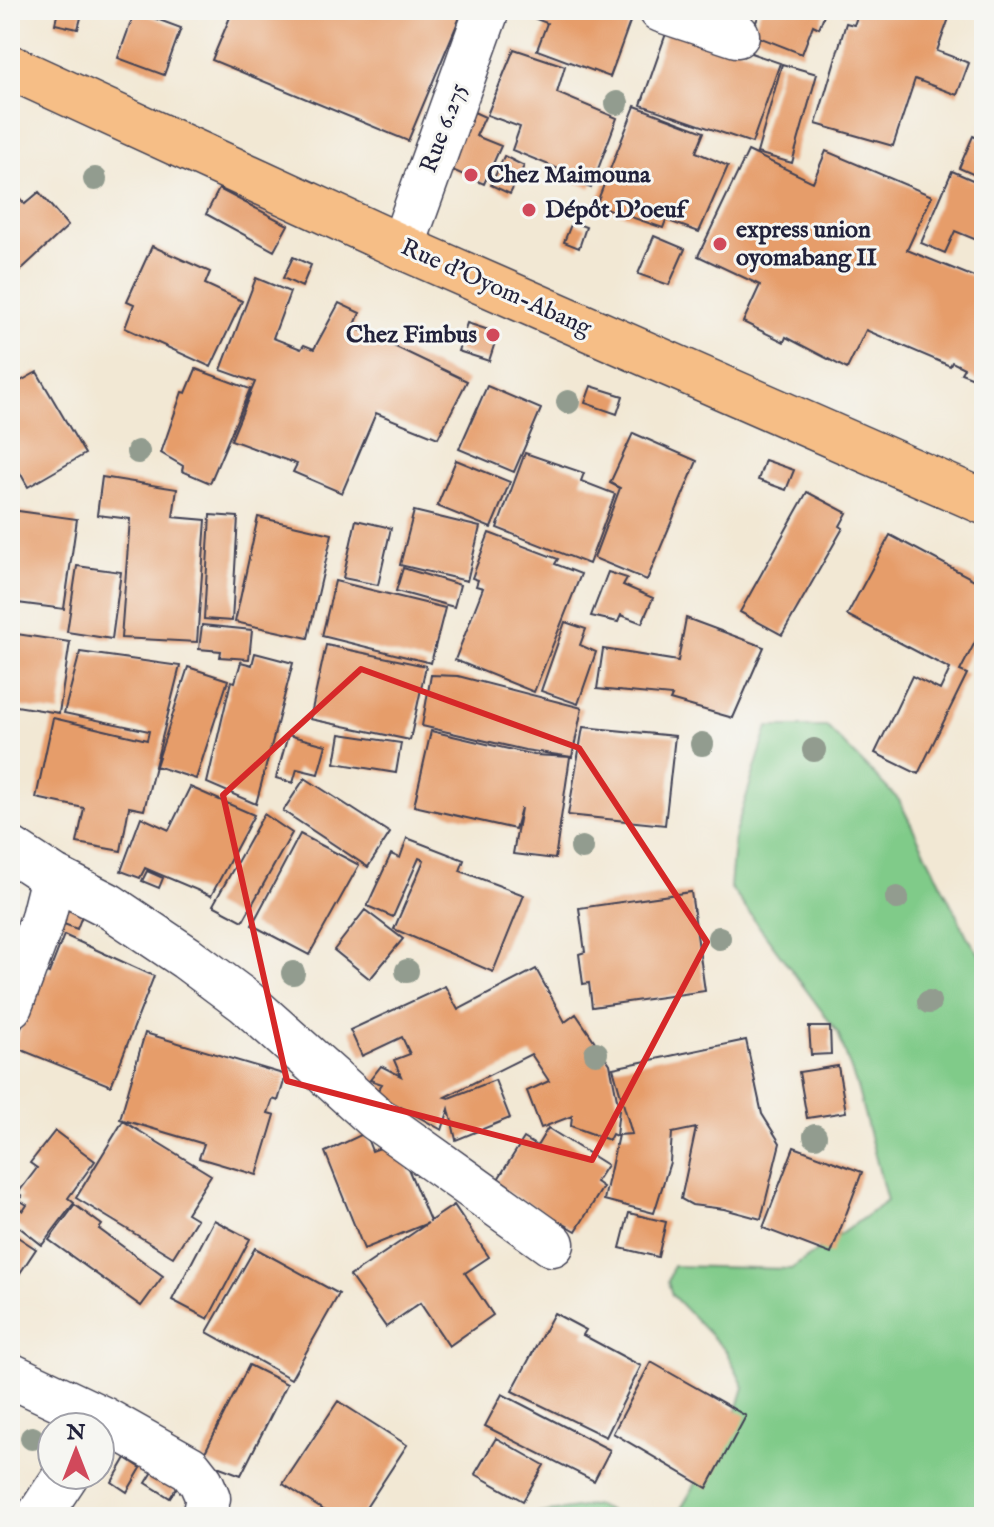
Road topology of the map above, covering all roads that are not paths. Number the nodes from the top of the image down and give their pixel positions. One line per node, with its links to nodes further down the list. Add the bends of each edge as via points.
1 (487, 10): 5 (street, Rue 6.275)
2 (661, 10): 3 (street)
3 (737, 35)
4 (10, 67): 5 (main road, Rue d'Oyom-Abang)
5 (402, 247): 6 (main road, Rue d'Oyom-Abang)
6 (984, 502)
7 (10, 849): 8 (street)
8 (53, 877): 9 (street); 10 (street, via 108,905 187,958 246,1002 377,1119)
9 (10, 1006)
10 (552, 1244)
11 (10, 1375): 12 (street)
12 (78, 1411)
13 (116, 1431): 16 (street, via 190,1468 208,1498)
14 (55, 1491): 15 (street)
15 (38, 1517)
16 (204, 1517)

